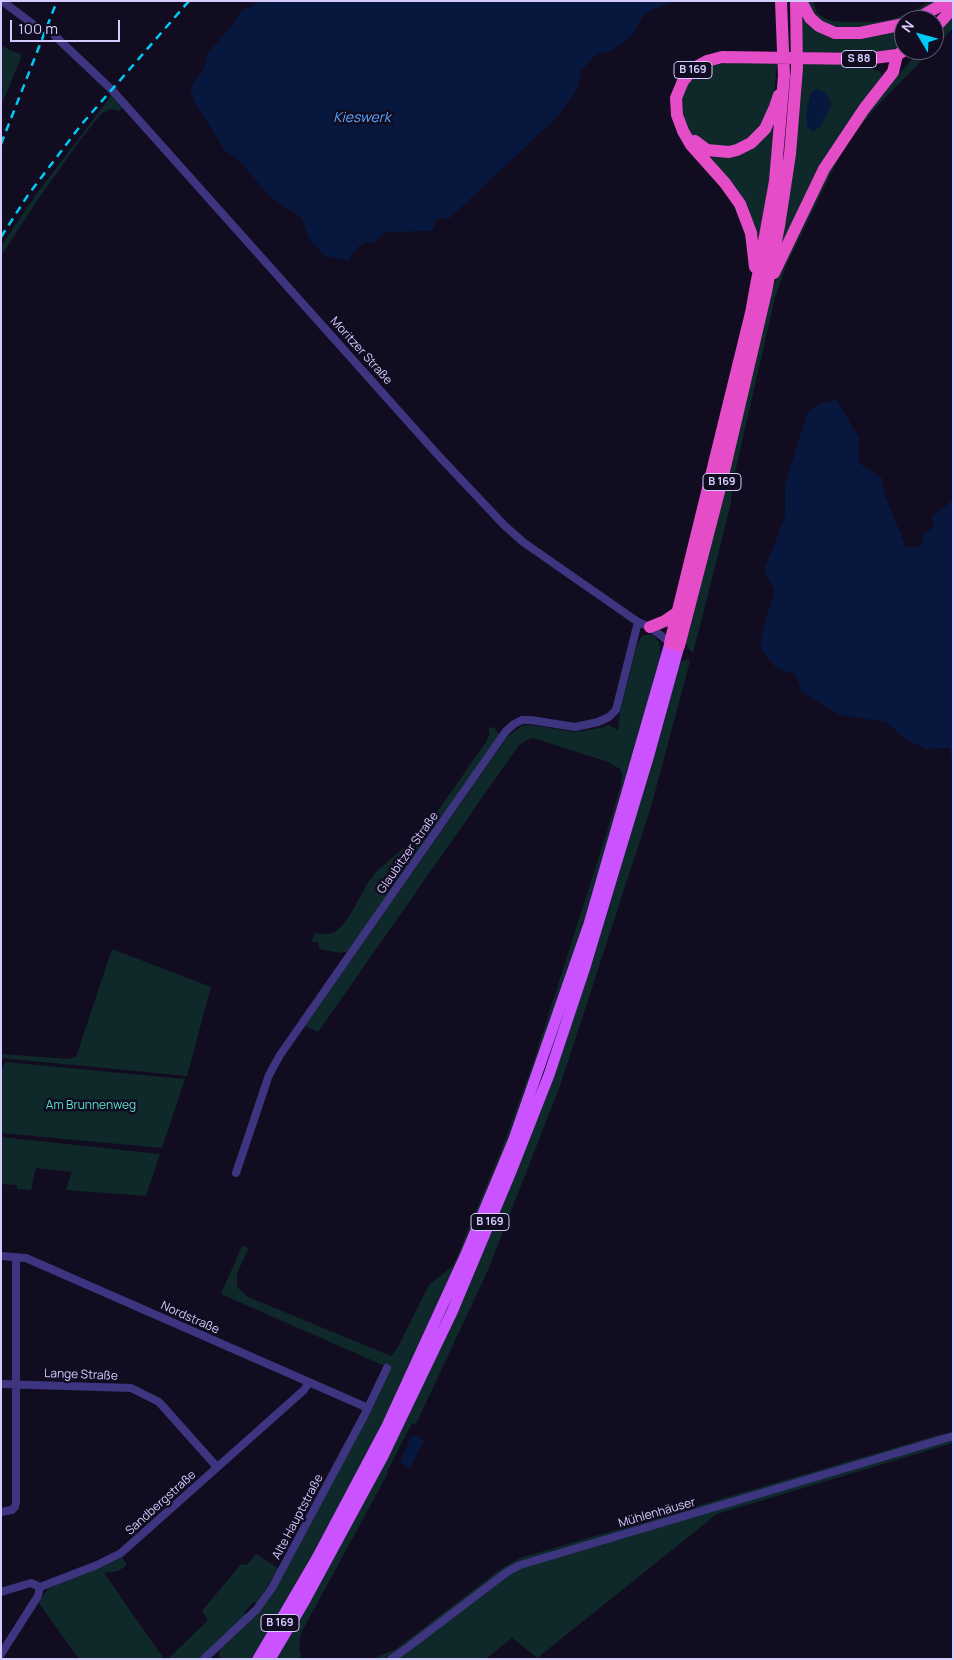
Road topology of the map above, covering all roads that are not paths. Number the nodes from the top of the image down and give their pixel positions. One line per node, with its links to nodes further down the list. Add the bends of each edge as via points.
1 (2, 1): 9 (street)
2 (781, 1): 15 (highway, B 169)
3 (796, 1): 18 (highway, B 169, via 797,68 790,154)
4 (801, 1): 10 (highway, via 810,18 835,33 860,33)
5 (948, 1): 7 (highway)
6 (953, 8): 8 (highway)
7 (932, 10)
8 (944, 18)
9 (34, 26)
10 (894, 26)
11 (55, 36): 20 (street, Moritzer Straße, via 111,90 504,525 523,542)
12 (894, 54): 13 (highway, S 88, via 866,59)
13 (791, 58): 16 (highway, B 169, via 722,57 694,68 683,81 676,98 677,116)
14 (898, 60): 18 (highway, B 169, via 893,72 824,169)
15 (784, 76): 16 (highway, B 169, via 765,129 751,143 729,152 707,150); 17 (highway, B 169, via 778,156)
16 (686, 135): 17 (highway, B 169, via 740,204 751,233)
17 (756, 282): 19 (highway, B 169)
18 (766, 292): 21 (highway, B 169, via 721,484)
19 (678, 612): 20 (highway, via 665,621); 21 (highway, B 169)
20 (644, 625): 21 (street, Moritzer Straße); 22 (street, Glaubitzer Straße, via 616,710 609,716 598,722 575,726 522,720 506,731 280,1055 269,1075)
21 (674, 645): 37 (main road, B 169, via 589,924 514,1139 466,1254 386,1426 327,1541); 38 (main road, B 169, via 645,768 585,967 512,1169 452,1312 386,1449)
22 (236, 1173)
23 (1, 1256): 24 (street, Nordstraße)
24 (16, 1258): 26 (street, Nordstraße, via 26,1258); 28 (street)
25 (387, 1368): 29 (street, Alte Hauptstraße)
26 (310, 1382): 29 (street, Nordstraße); 31 (street, Sandbergstraße)
27 (1, 1384): 28 (street, Lange Straße)
28 (16, 1384): 31 (street, Lange Straße, via 131,1388 159,1402); 32 (street, via 16,1502 12,1510)
29 (368, 1408): 36 (street, Alte Hauptstraße, via 267,1596)
30 (953, 1436): 39 (street, Mühlenhäuser, via 520,1565)
31 (217, 1467): 33 (street, Sandbergstraße, via 121,1553)
32 (1, 1512)
33 (40, 1587): 34 (street, Sandbergstraße, via 31,1583); 35 (street, via 38,1596)
34 (1, 1592)
35 (1, 1654)
36 (208, 1658)
37 (258, 1659)
38 (270, 1659)
39 (391, 1659)

